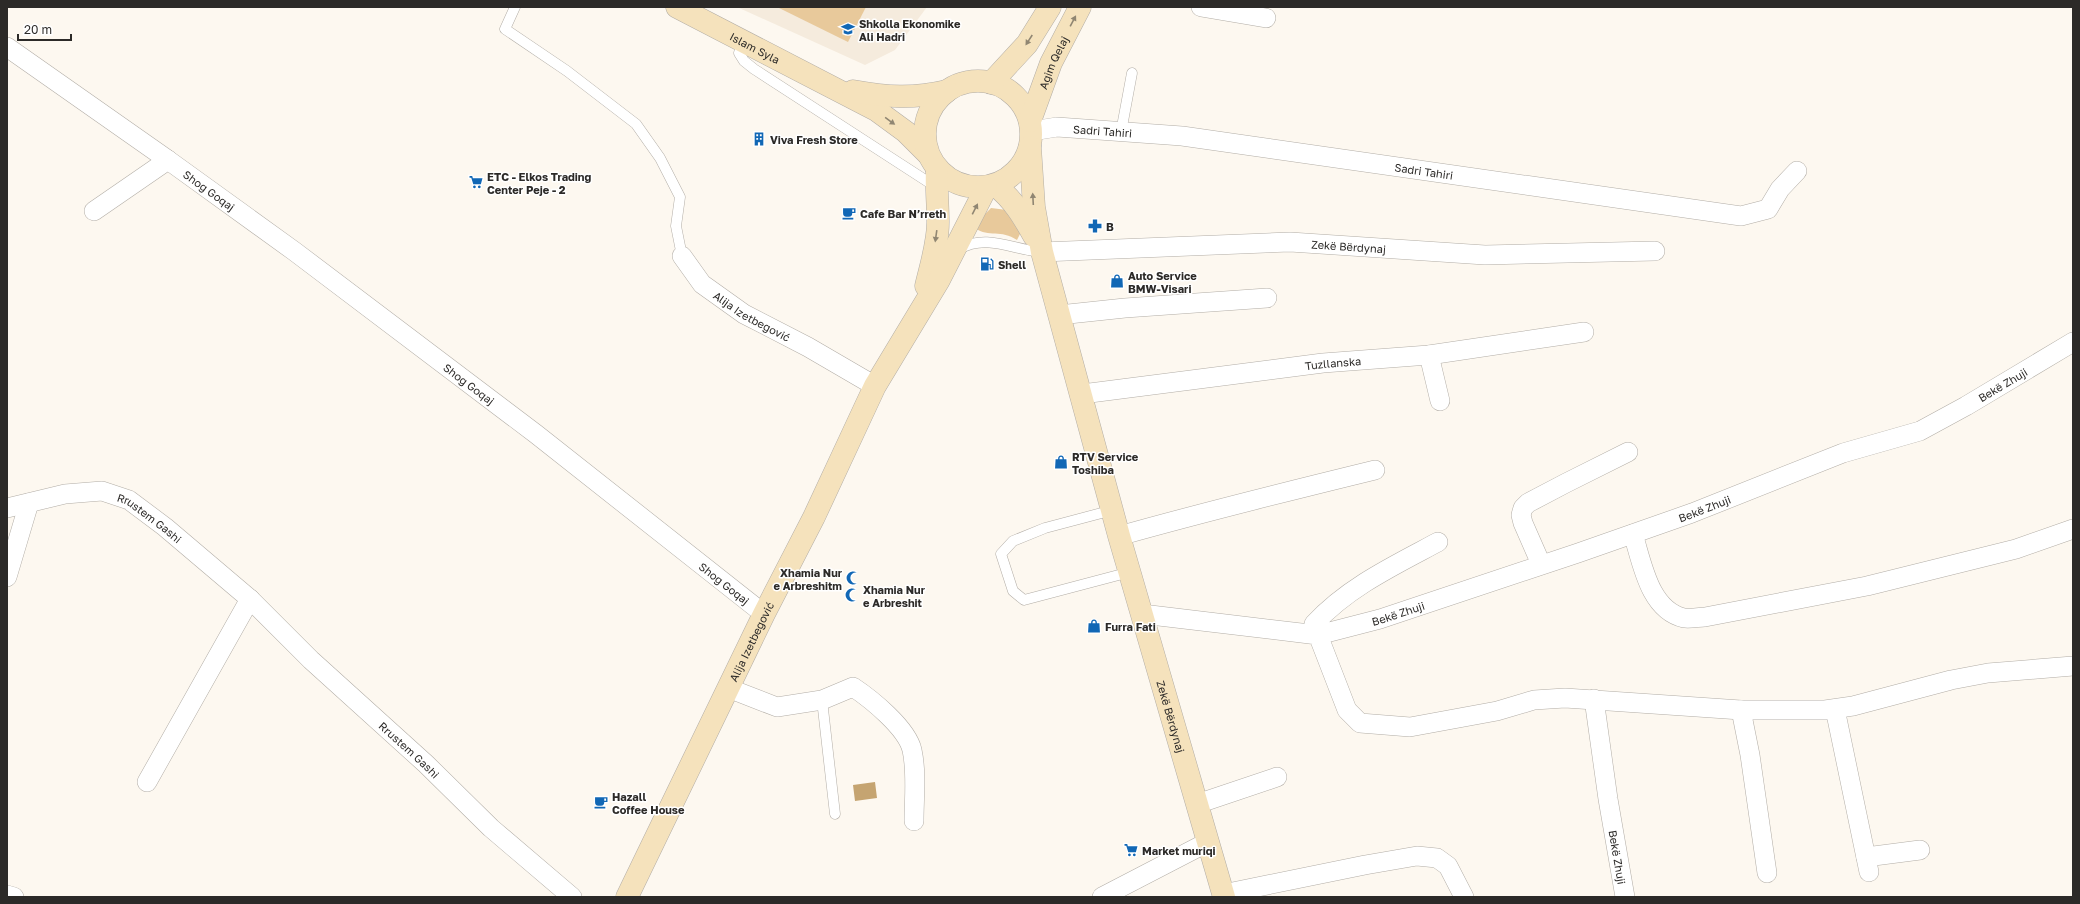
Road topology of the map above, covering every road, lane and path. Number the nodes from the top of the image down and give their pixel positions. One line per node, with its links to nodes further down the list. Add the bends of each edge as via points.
1 (515, 7): 23 (lane, via 505,29 567,71 636,124 660,158 680,197 676,226)
2 (677, 7): 7 (main road, Islam Syla)
3 (1050, 7): 10 (main road, one-way to 10, via 1027,44)
4 (1080, 7): 14 (main road, Agim Qelaj, one-way to 4, via 1051,64)
5 (1201, 7): 6 (street)
6 (1266, 18)
7 (743, 40): 11 (main road, Islam Syla); 16 (lane, via 740,53 744,61 754,69)
8 (7, 47): 15 (street, Shog Goqaj)
9 (1132, 73): 13 (lane)
10 (991, 82): 12 (main road, Zekë Bërdynaj, via 960,84); 14 (main road, Zekë Bërdynaj, via 1013,93 1021,102)
11 (833, 87): 12 (main road, Islam Syla, via 889,98 925,96); 16 (main road, Islam Syla, one-way to 16, via 876,110 906,132)
12 (947, 91): 16 (main road, Zekë Bërdynaj, via 934,104 927,119 925,136)
13 (1121, 132): 14 (street, Sadri Tahiri, via 1057,127); 17 (street, Sadri Tahiri, via 1182,136 1741,216 1768,209 1780,189)
14 (1031, 133): 18 (main road, via 1025,162 1014,174); 21 (main road, Zekë Bërdynaj, one-way to 14, via 1034,207)
15 (168, 160): 19 (street); 46 (street, Shog Goqaj, via 294,251 536,434)
16 (934, 170): 18 (main road, via 951,181 968,187); 25 (main road, Alija Izetbegović, one-way to 25, via 938,223 934,254)
17 (1797, 171)
18 (991, 187): 21 (main road, Zekë Bërdynaj, via 1006,193 1026,221); 22 (main road, Alija Izetbegović, one-way to 18)
19 (94, 211)
20 (1655, 251): 21 (street, Zekë Bërdynaj, via 1486,255 1290,242)
21 (1042, 252): 22 (lane, via 1026,251 998,242 980,242 968,244); 26 (main road, Zekë Bërdynaj)
22 (952, 253): 25 (main road, Alija Izetbegović)
23 (682, 256): 30 (street, Alija Izetbegović, via 702,284 744,314)
24 (1267, 298): 26 (street)
25 (922, 305): 30 (main road, Alija Izetbegović)
26 (1059, 315): 31 (main road, Zekë Bërdynaj)
27 (1584, 332): 29 (street, Tuzllanska)
28 (2073, 342): 39 (street, Bekë Zhuji, via 1920,431 1843,453 1798,473)
29 (1429, 355): 31 (street, Tuzllanska, via 1323,363); 32 (street)
30 (876, 386): 46 (main road, Alija Izetbegović, via 814,517)
31 (1082, 394): 37 (main road, Zekë Bërdynaj)
32 (1440, 401)
33 (1628, 452): 42 (street, via 1528,503 1523,508 1521,515)
34 (1375, 470): 40 (street)
35 (29, 503): 36 (street, Rrustem Gashi); 44 (street); 45 (street, Rrustem Gashi, via 65,494 102,492 129,500)
36 (7, 508)
37 (1113, 510): 40 (main road, Zekë Bërdynaj); 43 (lane, via 1045,528 1013,540 1001,554 1013,591 1024,600)
38 (2073, 529): 39 (street, via 2016,550 1867,586 1705,617 1685,618 1673,614 1662,606 1650,586)
39 (1633, 534): 42 (street, Bekë Zhuji)
40 (1119, 536): 43 (main road, Zekë Bërdynaj)
41 (1438, 542): 48 (street, via 1353,590 1314,624)
42 (1541, 564): 48 (street, Bekë Zhuji, via 1380,619)
43 (1130, 572): 47 (main road, Zekë Bërdynaj)
44 (7, 577)
45 (250, 599): 56 (street); 66 (street, Rrustem Gashi, via 305,655 426,764 491,828)
46 (764, 614): 50 (main road, Alija Izetbegović)
47 (1142, 614): 48 (street, Bekë Zhuji); 57 (main road, Zekë Bërdynaj)
48 (1318, 635): 51 (street, via 1347,710 1360,723 1410,727 1497,711 1534,700)
49 (2073, 666): 53 (street, via 1988,673)
50 (728, 688): 52 (street, via 777,707); 67 (main road, Alija Izetbegović)
51 (1594, 699): 54 (street); 70 (street, Bekë Zhuji)
52 (822, 700): 58 (lane); 59 (street, via 854,687 870,698 896,723 912,748 915,782)
53 (1835, 709): 54 (street, via 1787,712); 61 (street, via 1868,864)
54 (1741, 710): 62 (street)
55 (1277, 777): 57 (street)
56 (147, 782)
57 (1197, 804): 60 (main road, Zekë Bërdynaj)
58 (835, 814)
59 (914, 821)
60 (1208, 842): 64 (main road, Zekë Bërdynaj); 68 (street)
61 (1920, 850)
62 (1767, 873)
63 (7, 895): 65 (street)
64 (1224, 895): 69 (street, via 1417,856 1437,858 1448,866)
65 (14, 897)
66 (572, 897)
67 (627, 897)
68 (1102, 897)
69 (1464, 897)
70 (1625, 897)

